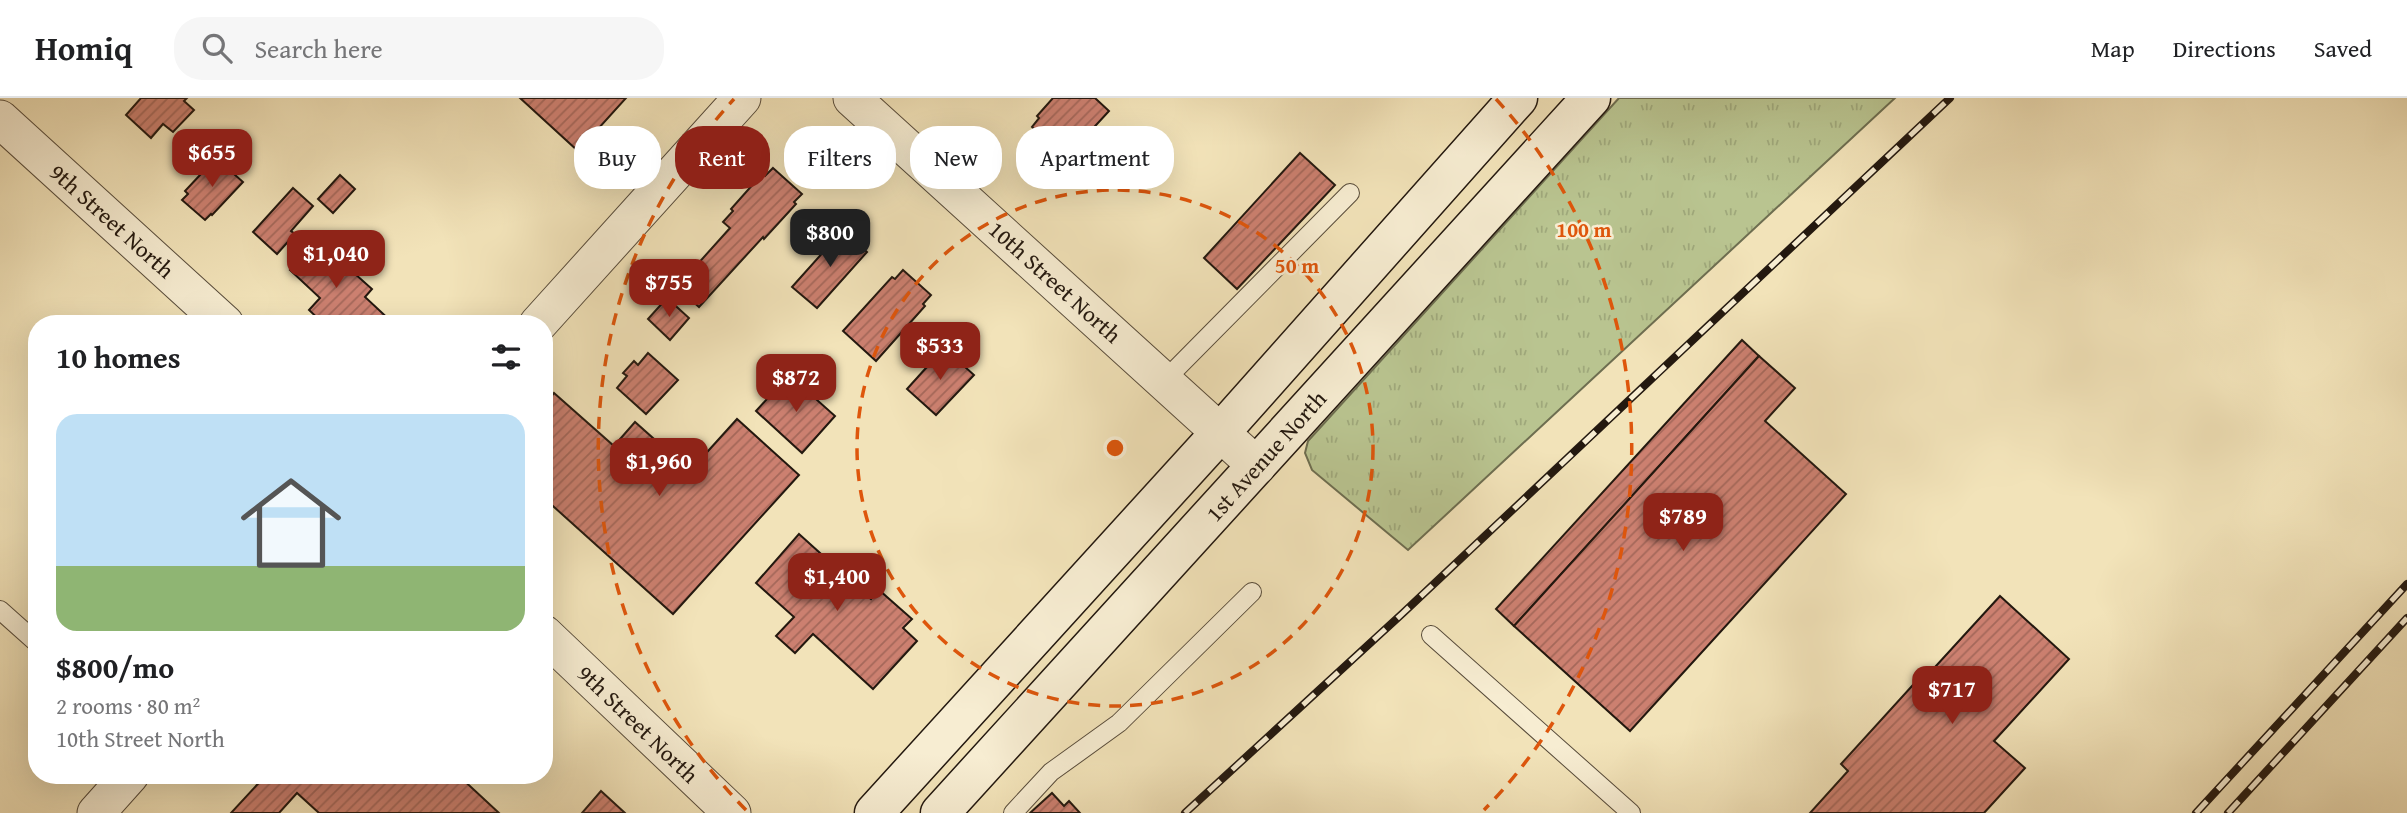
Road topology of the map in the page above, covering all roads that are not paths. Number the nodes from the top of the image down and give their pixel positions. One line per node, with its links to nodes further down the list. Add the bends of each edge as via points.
1 (742, 98): 8 (street)
2 (852, 98): 9 (street, 10th Street North)
3 (1518, 98): 10 (main road)
4 (1591, 98): 11 (main road, 1st Avenue North)
5 (0, 119): 7 (street, 9th Street North)
6 (1350, 193): 9 (lane)
7 (215, 315)
8 (546, 315)
9 (1164, 381): 10 (street, 10th Street North)
10 (1220, 433): 11 (street, 10th Street North); 20 (main road)
11 (1257, 466): 21 (main road, 1st Avenue North)
12 (1252, 592): 22 (lane, via 1119,723 1051,772)
13 (0, 610): 14 (lane)
14 (28, 635)
15 (1432, 635): 23 (lane)
16 (553, 643): 19 (street, 9th Street North)
17 (122, 784): 18 (street)
18 (96, 813)
19 (732, 813)
20 (874, 813)
21 (940, 813)
22 (1013, 813)
23 (1631, 813)

